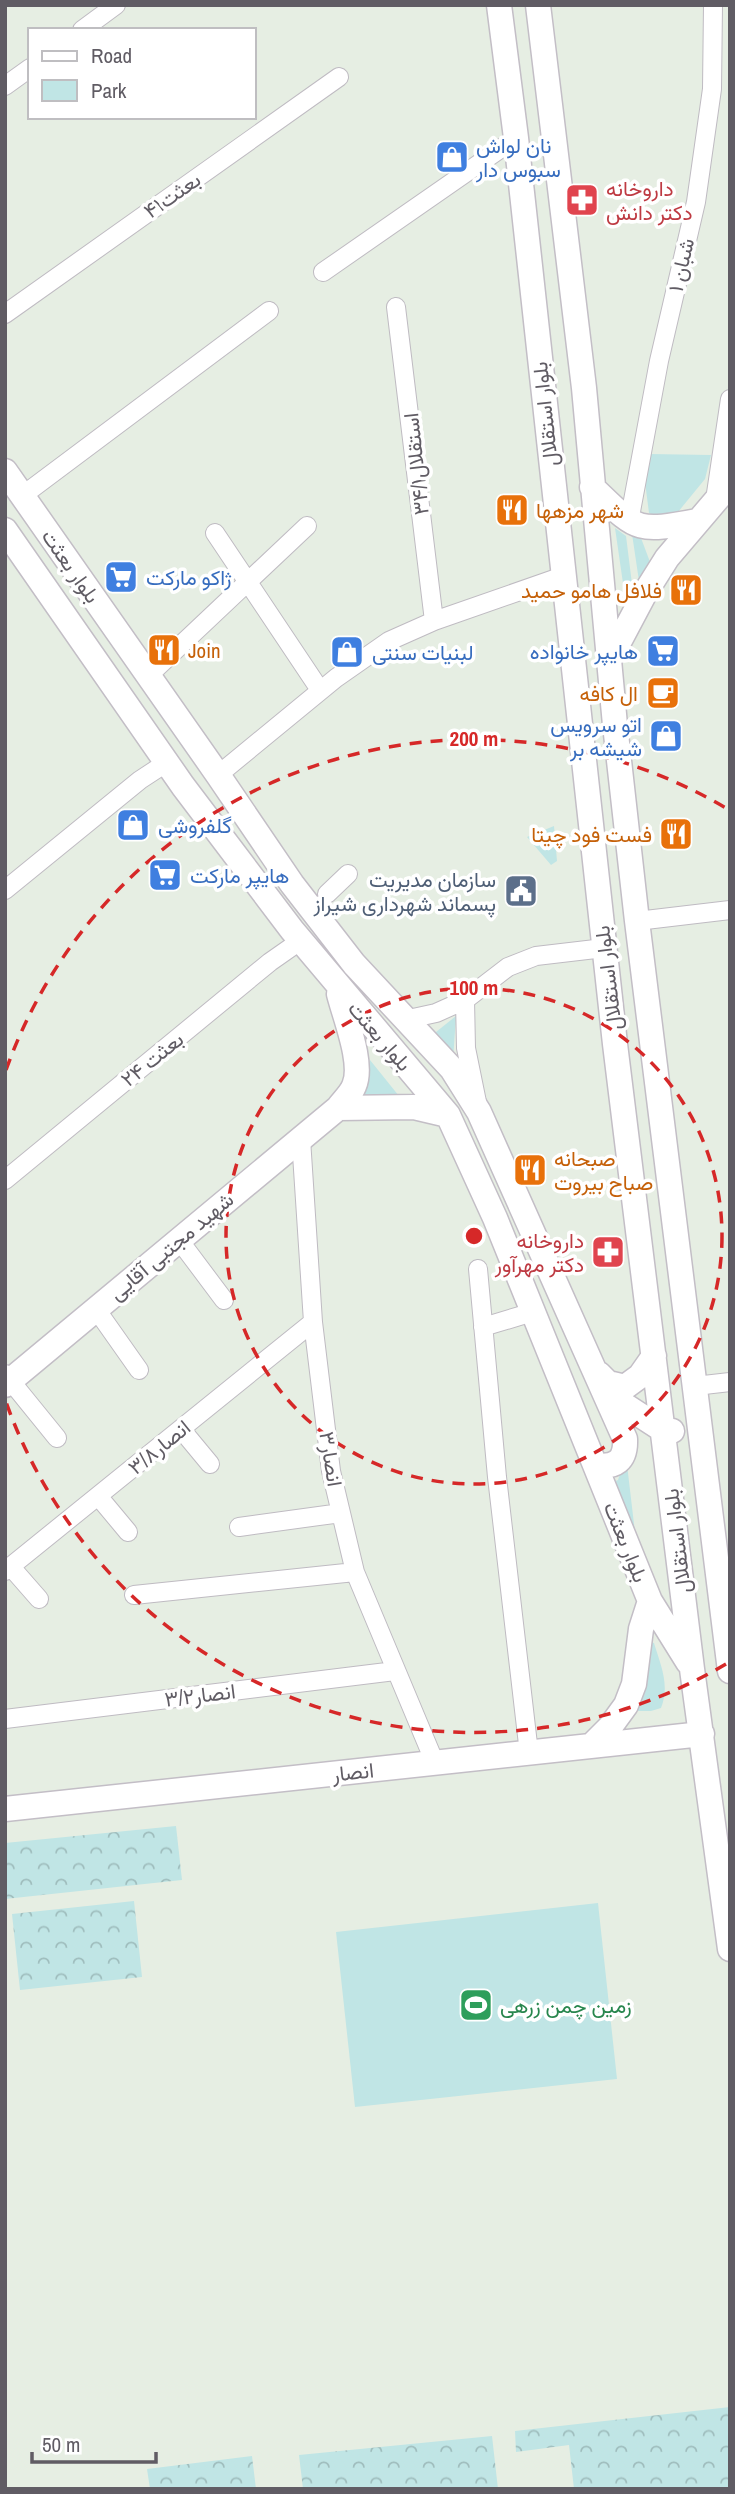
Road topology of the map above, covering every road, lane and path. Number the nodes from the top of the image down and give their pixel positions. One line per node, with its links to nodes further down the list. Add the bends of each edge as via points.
1 (116, 5): 5 (street)
2 (499, 5): 9 (main road, بلوار استقلال)
3 (538, 5): 10 (main road, بلوار استقلال)
4 (713, 5): 22 (street, ۱ شبان, via 712,89 696,202 659,361)
5 (85, 28)
6 (28, 69): 8 (street)
7 (339, 77): 15 (street, بعثت۴۱)
8 (5, 86)
9 (516, 138): 11 (main road, بلوار استقلال); 12 (street)
10 (566, 227): 11 (main road); 18 (main road, بلوار استقلال)
11 (524, 228): 26 (main road, بلوار استقلال)
12 (323, 272)
13 (396, 307): 28 (street, استقلال۳۴/۱)
14 (269, 311): 20 (street)
15 (5, 314)
16 (730, 399): 19 (street)
17 (5, 471): 20 (main road, بلوار بعثت)
18 (592, 487): 22 (main road); 29 (main road, بلوار استقلال)
19 (722, 492): 21 (main road)
20 (22, 496): 30 (main road, بلوار بعثت)
21 (696, 521): 22 (main road, via 647,528); 29 (main road, via 645,593)
22 (629, 522)
23 (307, 526): 27 (street)
24 (5, 530): 32 (main road, بلوار بعثت)
25 (215, 533): 27 (street)
26 (564, 576): 28 (street); 35 (main road, بلوار استقلال)
27 (248, 581): 30 (street); 31 (street)
28 (434, 621): 31 (street, via 389,641)
29 (609, 661): 34 (main road, بلوار استقلال)
30 (148, 676): 33 (main road, بلوار بعثت)
31 (320, 690): 33 (street)
32 (166, 763): 37 (street); 41 (main road, بلوار بعثت)
33 (218, 775): 45 (main road, بلوار بعثت, via 292,884)
34 (622, 786): 35 (main road); 40 (main road, بلوار استقلال)
35 (587, 790): 42 (main road, بلوار استقلال)
36 (348, 874): 38 (street)
37 (5, 890)
38 (327, 894)
39 (730, 910): 40 (street)
40 (637, 921): 63 (main road, بلوار استقلال)
41 (300, 941): 43 (main road, بلوار بعثت); 50 (street, بعثت ۲۴)
42 (604, 948): 44 (street, via 536,957 508,967); 58 (main road, بلوار استقلال)
43 (337, 986): 46 (main road, شهید مجتبی آقایی, via 358,1070 354,1086); 48 (main road, بلوار بعثت)
44 (465, 1000): 45 (street); 47 (street, via 466,1048)
45 (404, 1020): 47 (main road, بلوار بعثت, via 452,1069)
46 (338, 1108): 48 (main road, via 414,1107); 49 (main road, شهید مجتبی آقایی)
47 (479, 1112): 59 (main road, بلوار بعثت)
48 (448, 1115): 55 (main road, بلوار بعثت)
49 (301, 1139): 51 (main road, شهید مجتبی آقایی); 56 (street, انصار۳)
50 (5, 1180)
51 (179, 1240): 53 (street); 54 (main road, شهید مجتبی آقایی)
52 (478, 1269): 57 (street)
53 (224, 1300)
54 (96, 1309): 60 (street); 61 (main road, شهید مجتبی آقایی)
55 (533, 1312): 57 (street); 70 (main road, بلوار بعثت)
56 (313, 1322): 65 (street, انصار۳/۸); 72 (street, انصار۳, via 331,1471)
57 (483, 1327): 86 (street)
58 (654, 1356): 59 (main road, via 625,1387 608,1383); 66 (main road, بلوار استقلال)
59 (590, 1366): 64 (main road, بلوار بعثت)
60 (139, 1370)
61 (7, 1380): 68 (street)
62 (730, 1382): 63 (street)
63 (695, 1386): 67 (main road, بلوار استقلال)
64 (606, 1393): 66 (main road); 70 (main road, بلوار بعثت, via 625,1448 620,1460 609,1467)
65 (181, 1429): 69 (street); 71 (street, انصار۳/۸)
66 (663, 1430): 67 (main road); 80 (main road, بلوار استقلال)
67 (700, 1437): 82 (main road, بلوار استقلال)
68 (57, 1438)
69 (210, 1464)
70 (595, 1465): 79 (main road, بلوار بعثت)
71 (98, 1496): 74 (street); 75 (street, انصار۳/۸)
72 (341, 1513): 73 (street); 76 (street, انصار۳)
73 (239, 1527)
74 (128, 1532)
75 (8, 1569): 78 (street)
76 (355, 1572): 77 (street); 81 (street, انصار۳)
77 (134, 1595)
78 (39, 1599)
79 (650, 1601): 80 (main road, بلوار بعثت); 85 (main road, via 626,1705)
80 (692, 1669): 84 (main road, بلوار استقلال)
81 (395, 1671): 83 (street, انصار۳/۲); 87 (street, انصار۳)
82 (730, 1671)
83 (5, 1719)
84 (702, 1734): 85 (main road, انصار); 89 (main road, بلوار استقلال)
85 (591, 1746): 86 (main road, انصار)
86 (529, 1753): 87 (main road, انصار)
87 (435, 1763): 88 (main road, انصار)
88 (5, 1809)
89 (730, 1949)

